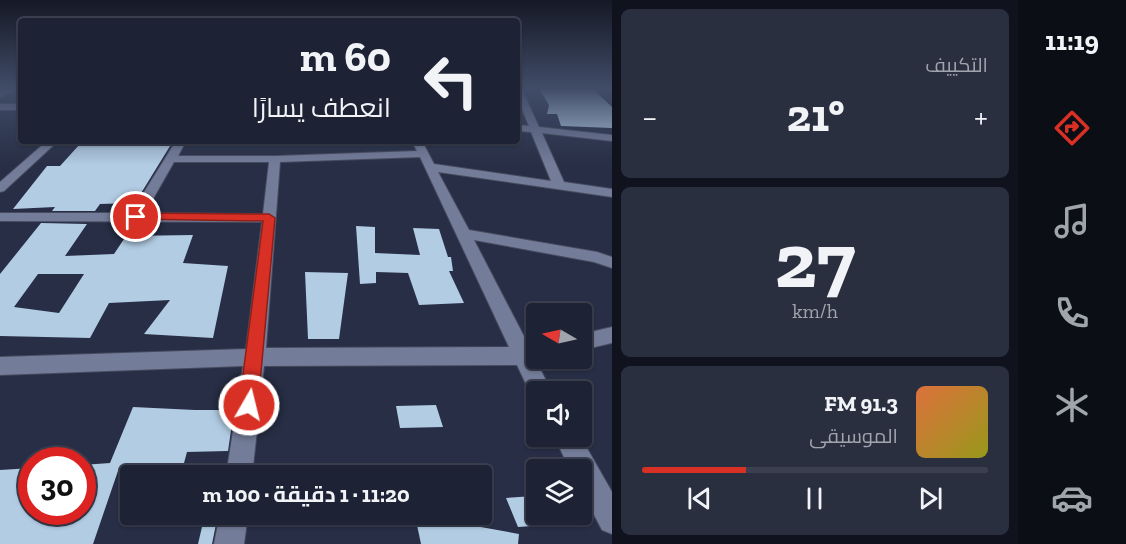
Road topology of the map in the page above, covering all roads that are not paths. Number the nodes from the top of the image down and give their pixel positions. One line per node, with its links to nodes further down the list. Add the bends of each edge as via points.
1 (529, 114): 3 (street)
2 (520, 128): 3 (street)
3 (536, 130): 4 (street); 10 (street)
4 (612, 138)
5 (50, 144): 11 (street)
6 (179, 144): 8 (street)
7 (424, 154): 9 (street); 10 (street); 16 (street)
8 (170, 159): 9 (street); 14 (street)
9 (275, 159): 15 (street)
10 (559, 186): 12 (street)
11 (0, 188)
12 (612, 193)
13 (0, 217): 14 (street)
14 (136, 217): 15 (street)
15 (269, 218): 22 (street)
16 (463, 234): 17 (street, via 597,257); 20 (street)
17 (612, 263)
18 (612, 335): 19 (street)
19 (592, 340)
20 (526, 349)
21 (526, 354): 22 (street)
22 (255, 357): 23 (street); 25 (street)
23 (0, 366)
24 (572, 447): 26 (street)
25 (240, 465)
26 (612, 520)
27 (233, 525): 28 (street)
28 (230, 544)

